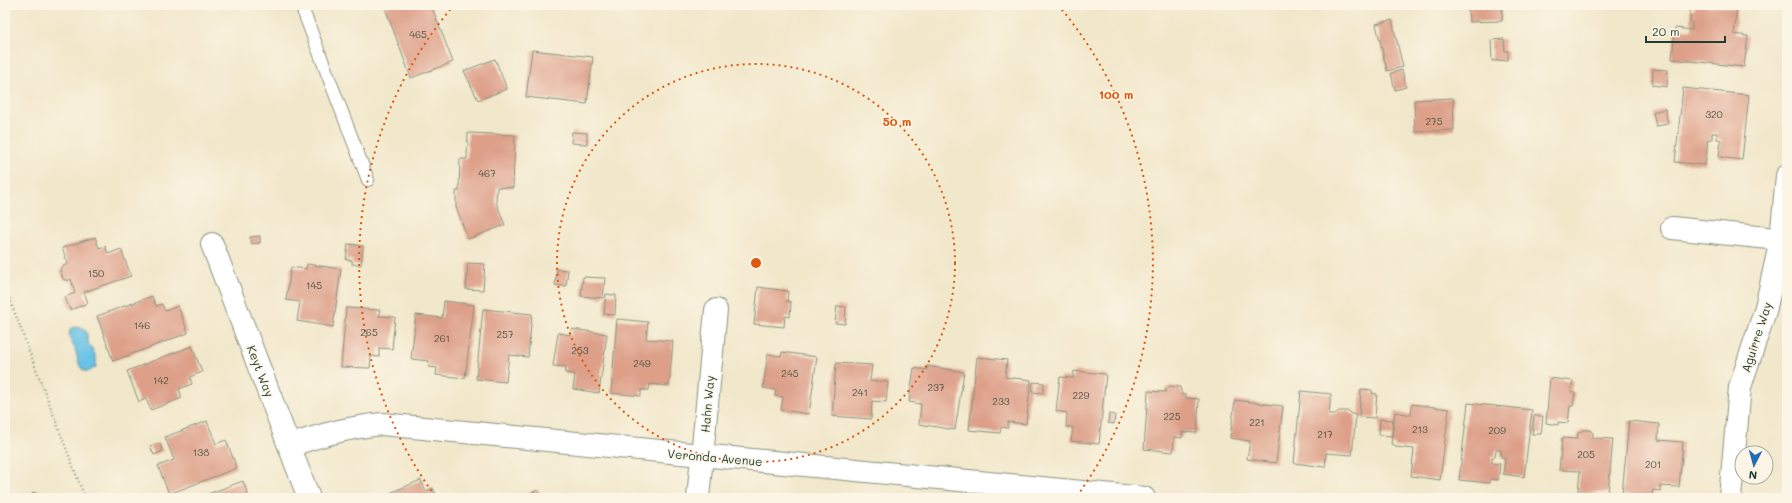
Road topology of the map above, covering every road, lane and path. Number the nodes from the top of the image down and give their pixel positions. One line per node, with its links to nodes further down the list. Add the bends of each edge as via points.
1 (301, 5): 3 (lane)
2 (1787, 176): 5 (street, Aguirre Way)
3 (368, 180)
4 (1672, 228): 5 (street)
5 (1784, 239): 16 (street, Aguirre Way, via 1765,311 1740,387)
6 (212, 244): 9 (street, Keyt Way)
7 (5, 287): 12 (path)
8 (716, 310): 10 (street, Hahn Way)
9 (289, 446): 10 (street, Veronda Avenue, via 327,433 382,424); 13 (street, Keyt Way)
10 (702, 456): 11 (street, Veronda Avenue); 14 (street, Hahn Way)
11 (1092, 495): 15 (street, Veronda Avenue)
12 (85, 498)
13 (309, 498)
14 (698, 498)
15 (1144, 498)
16 (1730, 498)

